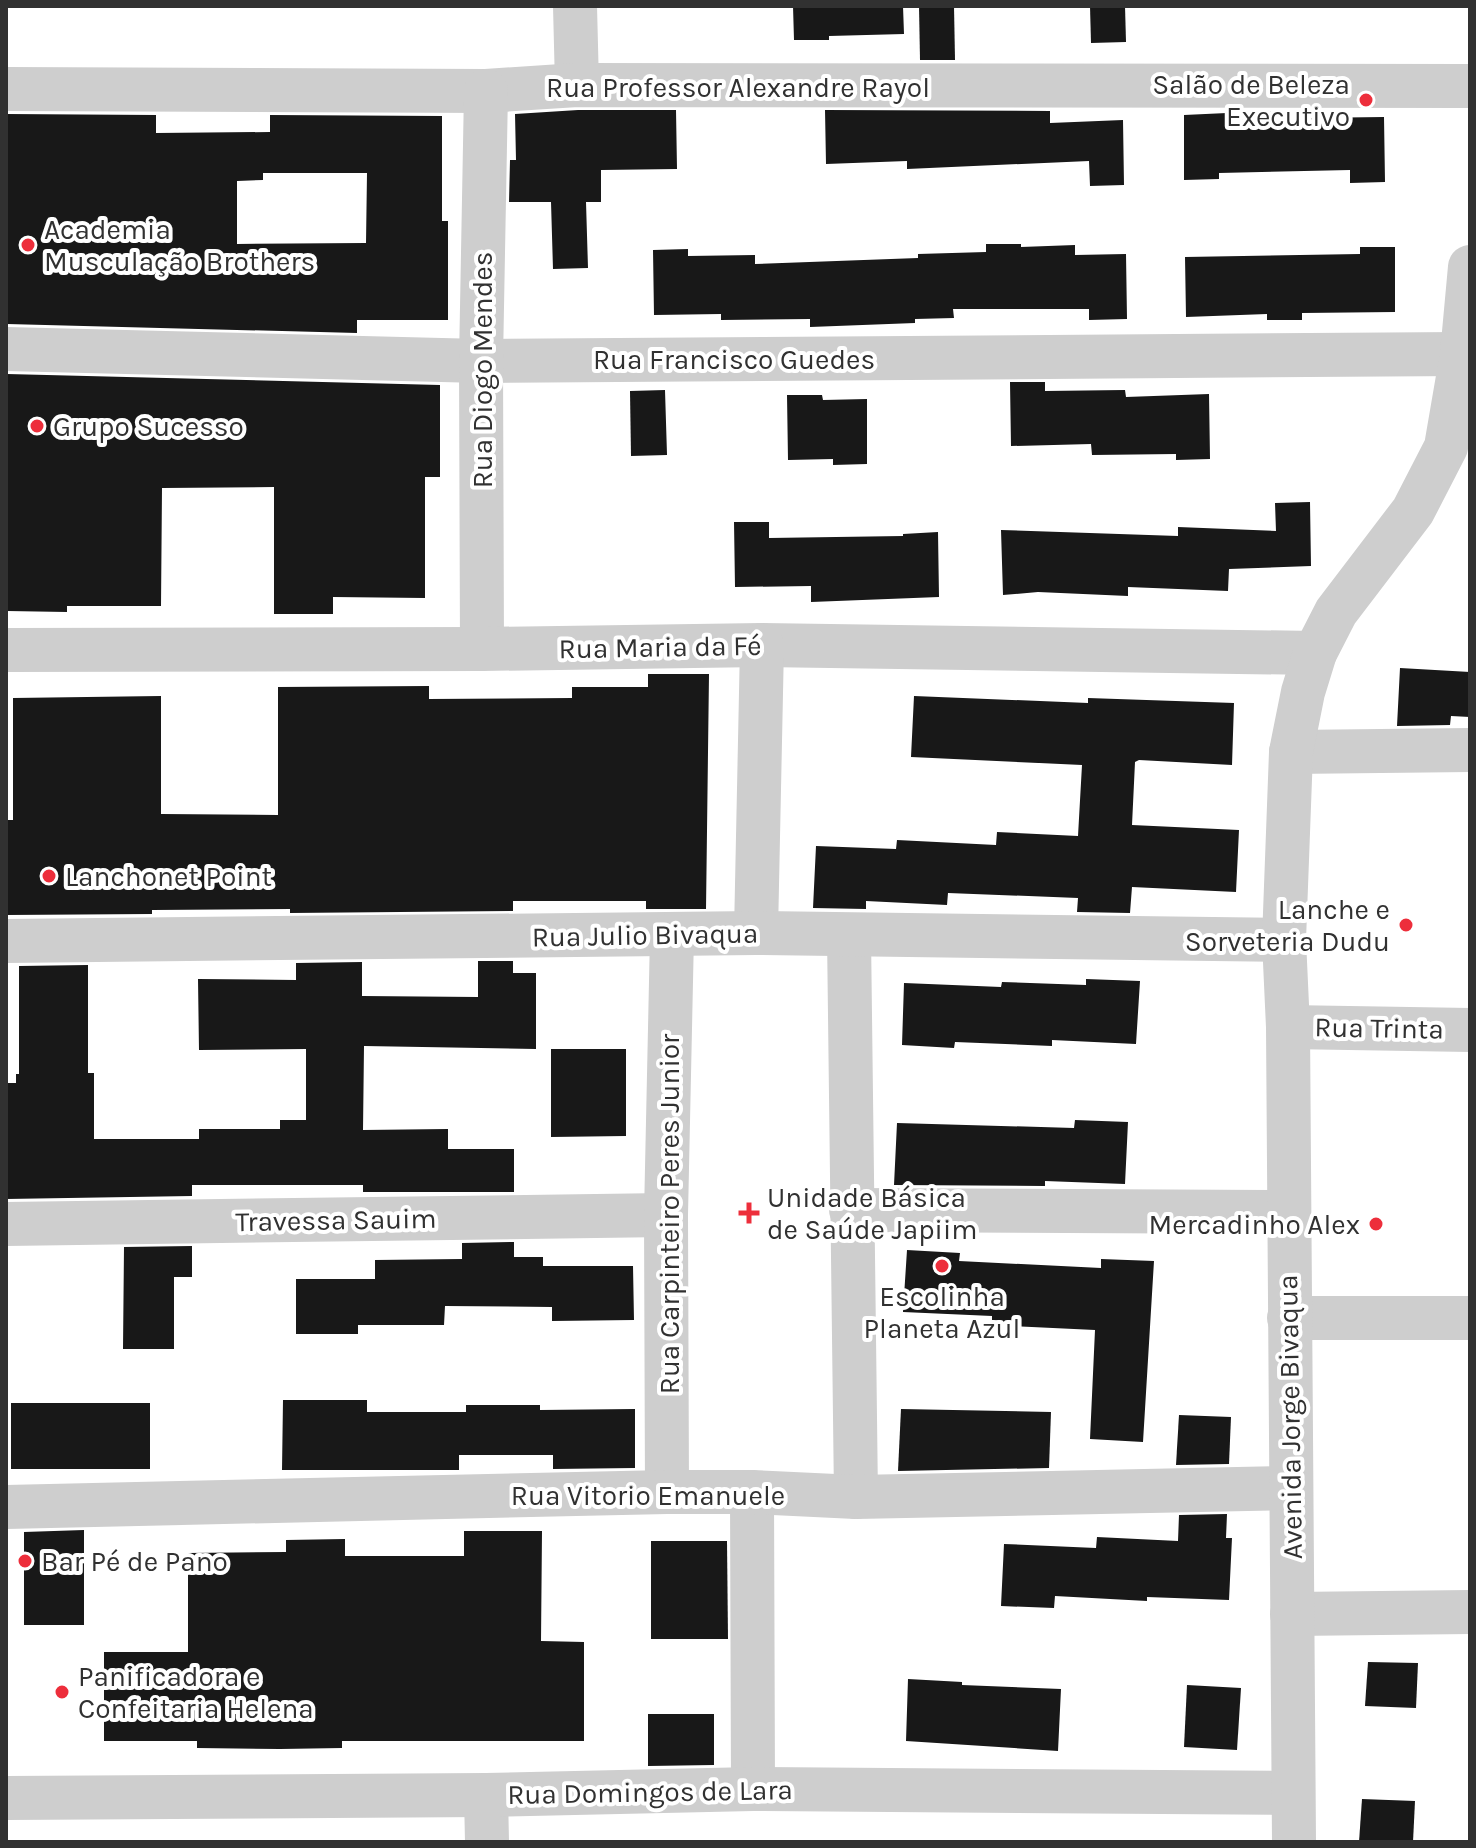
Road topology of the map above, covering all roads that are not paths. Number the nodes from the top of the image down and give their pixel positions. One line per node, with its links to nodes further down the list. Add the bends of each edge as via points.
1 (575, 6): 2 (street)
2 (577, 85): 3 (street, Rua Professor Alexandre Rayol); 5 (street, Rua Professor Alexandre Rayol)
3 (1470, 86)
4 (6, 89): 5 (street, Rua Professor Alexandre Rayol)
5 (486, 91): 9 (street, Rua Diogo Mendes)
6 (1470, 267): 8 (street, Avenida Jorge Bivaqua)
7 (6, 349): 9 (street, Rua Francisco Guedes)
8 (1462, 354): 9 (street, Rua Francisco Guedes); 10 (street, Avenida Jorge Bivaqua)
9 (481, 361): 12 (street, Rua Diogo Mendes)
10 (1458, 448): 14 (street, Avenida Jorge Bivaqua, via 1336,612)
11 (762, 645): 12 (street, Rua Maria da Fé); 14 (street, Rua Maria da Fé); 17 (street)
12 (482, 649): 13 (street, Rua Maria da Fé)
13 (6, 650)
14 (1315, 653): 16 (street, Avenida Jorge Bivaqua)
15 (1470, 750): 16 (street)
16 (1291, 752): 20 (street, Avenida Jorge Bivaqua)
17 (756, 933): 18 (street, Rua Julio Bivaqua); 19 (street, Rua Julio Bivaqua)
18 (672, 935): 21 (street, Rua Julio Bivaqua); 26 (street, Rua Carpinteiro Peres Junior)
19 (849, 935): 20 (street, Rua Julio Bivaqua); 24 (street)
20 (1284, 940): 22 (street, Avenida Jorge Bivaqua)
21 (6, 941)
22 (1288, 1027): 23 (street, Rua Trinta); 25 (street, Avenida Jorge Bivaqua)
23 (1470, 1030)
24 (851, 1210): 25 (street); 33 (street)
25 (1288, 1212): 28 (street, Avenida Jorge Bivaqua)
26 (666, 1215): 27 (street, Travessa Sauim); 31 (street, Rua Carpinteiro Peres Junior)
27 (6, 1224)
28 (1289, 1318): 29 (street); 30 (street, Avenida Jorge Bivaqua)
29 (1470, 1318)
30 (1290, 1488): 33 (street, Rua Vitorio Emanuele); 36 (street, Avenida Jorge Bivaqua)
31 (667, 1492): 32 (street, Rua Vitorio Emanuele); 34 (street, Rua Vitorio Emanuele)
32 (752, 1492): 33 (street, Rua Vitorio Emanuele); 37 (street)
33 (856, 1497)
34 (6, 1507)
35 (1470, 1612): 36 (street)
36 (1292, 1614): 38 (street, Avenida Jorge Bivaqua)
37 (753, 1789): 38 (street, Rua Domingos de Lara); 39 (street, Rua Domingos de Lara)
38 (1293, 1793): 42 (street, Avenida Jorge Bivaqua)
39 (486, 1795): 40 (street, Rua Domingos de Lara); 41 (street)
40 (6, 1798)
41 (487, 1842)
42 (1294, 1842)

